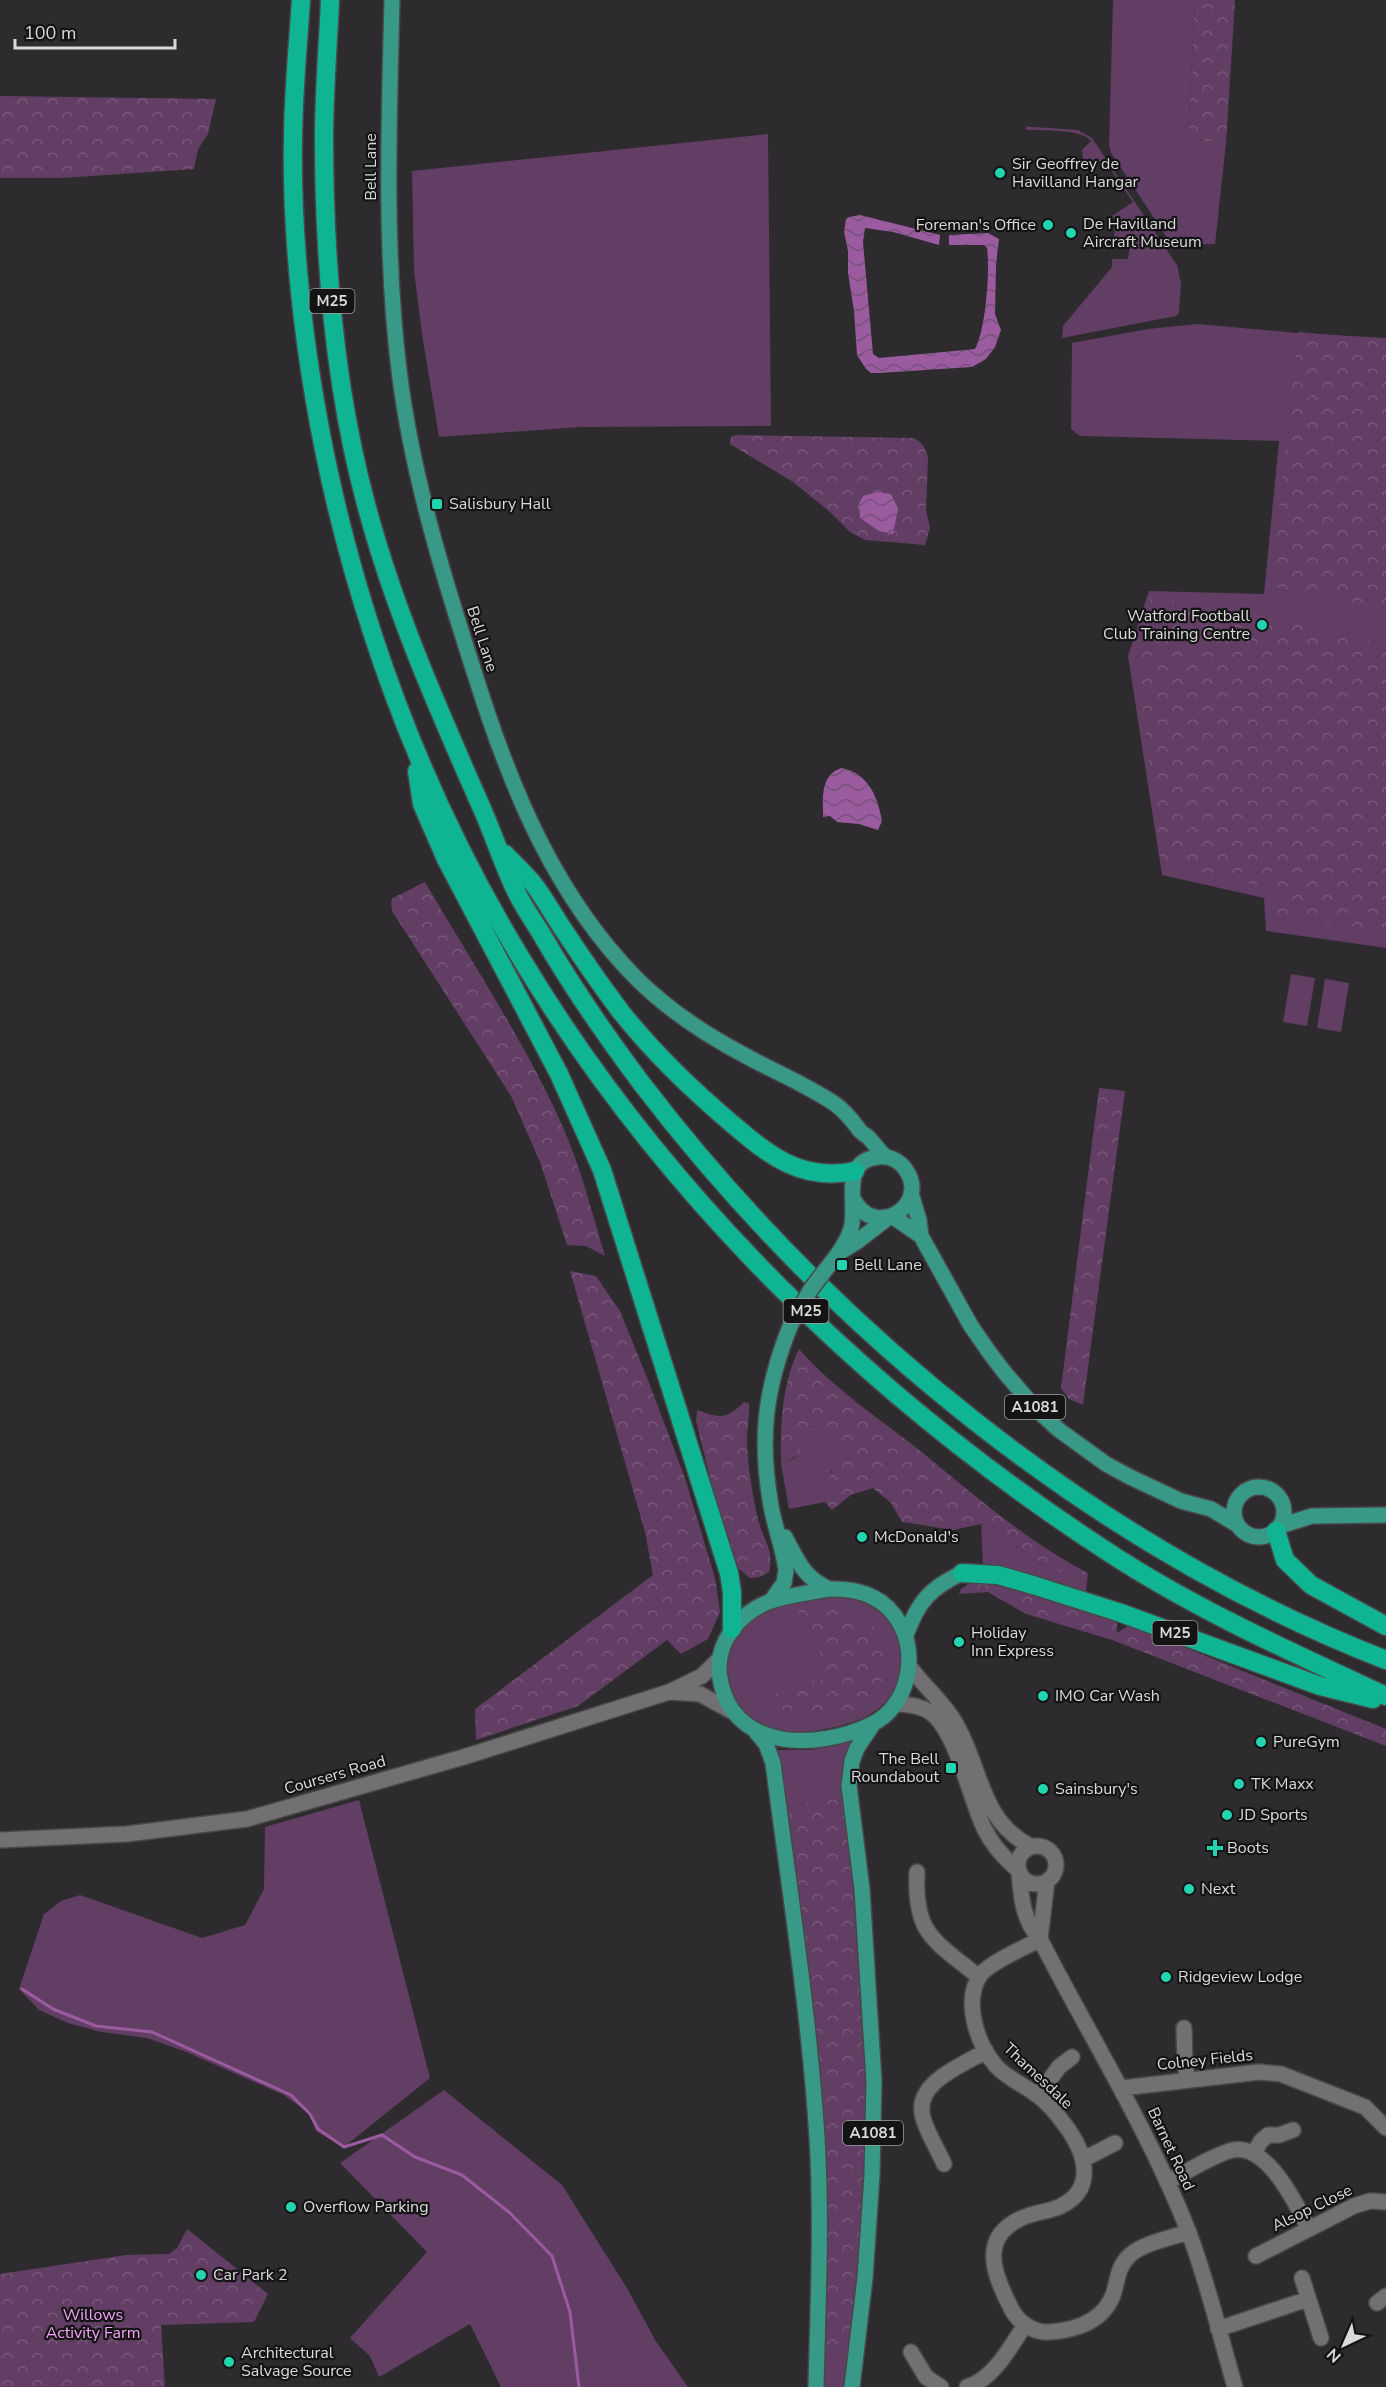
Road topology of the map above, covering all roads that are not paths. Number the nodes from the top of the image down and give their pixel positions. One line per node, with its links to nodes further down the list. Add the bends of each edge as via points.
1 (301, 0): 4 (highway, M25, via 292,138 298,261 313,393 356,583)
2 (330, 0): 5 (highway, M25, via 324,135 327,246 345,404 366,504 395,594 442,719)
3 (392, 0): 6 (main road, Bell Lane, via 387,170 399,372 435,547 516,792 576,903 638,980 708,1035 833,1103 852,1119)
4 (411, 740): 26 (highway, M25, via 423,804 446,859 559,1074 602,1170 729,1574); 32 (highway, M25, via 483,893 566,1028 661,1156 765,1272 904,1400 968,1452 1109,1553 1200,1606)
5 (500, 849): 8 (highway, M25, via 532,882 622,1012 718,1113 790,1167 815,1173); 29 (highway, M25, via 515,889 608,1039 721,1181 865,1328 987,1430 1096,1509 1198,1571 1324,1634)
6 (860, 1132): 7 (main road, Bell Lane); 8 (main road)
7 (886, 1157): 8 (main road, via 867,1160); 9 (main road, via 909,1174)
8 (856, 1170): 10 (main road, via 852,1181)
9 (911, 1193): 11 (main road, via 902,1210); 12 (main road, A1081)
10 (854, 1200): 11 (main road, via 866,1214); 13 (main road, via 853,1221)
11 (890, 1217): 12 (main road, A1081); 13 (main road)
12 (921, 1236): 16 (main road, A1081, via 971,1326 1036,1409 1114,1469 1153,1490)
13 (840, 1252): 17 (main road, bridge, via 811,1289 779,1354 764,1423)
14 (1280, 1497): 15 (main road, via 1268,1489 1254,1487); 19 (main road); 21 (main road, via 1284,1512)
15 (1237, 1499): 16 (main road); 20 (main road)
16 (1211, 1509): 20 (main road, A1081)
17 (771, 1510): 23 (main road, via 804,1572); 24 (main road, via 786,1570 784,1583)
18 (1386, 1515): 19 (main road)
19 (1312, 1516): 21 (main road)
20 (1236, 1524): 21 (main road, via 1254,1537)
21 (1278, 1528): 25 (highway, via 1285,1560 1311,1585)
22 (962, 1573): 27 (main road, via 926,1596 914,1612); 33 (highway, M25, via 998,1575 1033,1585 1320,1686)
23 (829, 1589): 24 (main road); 27 (main road, via 860,1591 882,1602 897,1617)
24 (771, 1601): 26 (main road)
25 (1386, 1626)
26 (732, 1629): 28 (main road)
27 (906, 1635): 30 (main road)
28 (719, 1659): 31 (street, Coursers Road, via 702,1676); 35 (main road, via 723,1693)
29 (1386, 1660)
30 (910, 1667): 34 (main road); 39 (street, via 942,1702 957,1726 1001,1825)
31 (669, 1692): 35 (street, Coursers Road, via 700,1695); 38 (street, Coursers Road, via 467,1756 247,1819 127,1834)
32 (1386, 1696)
33 (1386, 1702)
34 (895, 1704): 36 (main road); 40 (street, via 921,1707 936,1717 962,1768 985,1830 1003,1857)
35 (731, 1711): 37 (main road)
36 (873, 1724): 37 (main road, via 806,1740 778,1739); 69 (main road, A1081, via 857,1748 849,1775 868,1963 874,2080 865,2278)
37 (756, 1732): 68 (main road, via 773,1763 806,2009 817,2139)
38 (0, 1840)
39 (1030, 1846): 40 (street, via 1021,1854); 42 (street, via 1046,1847 1054,1856 1056,1868)
40 (1019, 1871): 42 (street, via 1028,1882); 43 (street, Barnet Road, via 1027,1921)
41 (917, 1872): 44 (street, via 917,1902 923,1925 939,1944)
42 (1047, 1881): 43 (street)
43 (1040, 1939): 44 (street); 49 (street, Barnet Road)
44 (979, 1977): 46 (street, Thamesdale, via 973,1998 974,2020)
45 (1184, 2028): 48 (street)
46 (986, 2051): 50 (street, Thamesdale, via 1006,2075); 56 (street, via 935,2081 923,2096 923,2120)
47 (1072, 2057): 50 (street, via 1059,2067)
48 (1188, 2080): 49 (street, Colney Fields); 51 (street, Colney Fields, via 1259,2072 1281,2074 1365,2107)
49 (1122, 2088): 57 (street, Barnet Road)
50 (1038, 2096): 55 (street, Thamesdale, via 1068,2129)
51 (1386, 2128)
52 (1293, 2130): 54 (street, via 1280,2136 1268,2134)
53 (1115, 2143): 55 (street)
54 (1254, 2153): 57 (street, via 1230,2151); 59 (street, via 1281,2180)
55 (1084, 2159): 64 (street, via 1083,2179 1069,2201 1007,2226 995,2244 996,2274 1012,2310)
56 (944, 2164)
57 (1167, 2182): 60 (street, Barnet Road)
58 (1386, 2202): 59 (street, Alsop Close, via 1354,2206)
59 (1309, 2229): 61 (street, Alsop Close)
60 (1189, 2232): 64 (street, via 1129,2256 1118,2270 1114,2294 1105,2310 1092,2321 1044,2332); 65 (street, Barnet Road)
61 (1256, 2256)
62 (1302, 2278): 63 (street)
63 (1308, 2299): 65 (street); 66 (street)
64 (1025, 2325): 71 (street, via 990,2374)
65 (1218, 2329): 72 (street, Barnet Road)
66 (1321, 2338)
67 (911, 2352): 70 (street, via 926,2377)
68 (816, 2387)
69 (852, 2387)
70 (941, 2387)
71 (968, 2387)
72 (1235, 2387)

